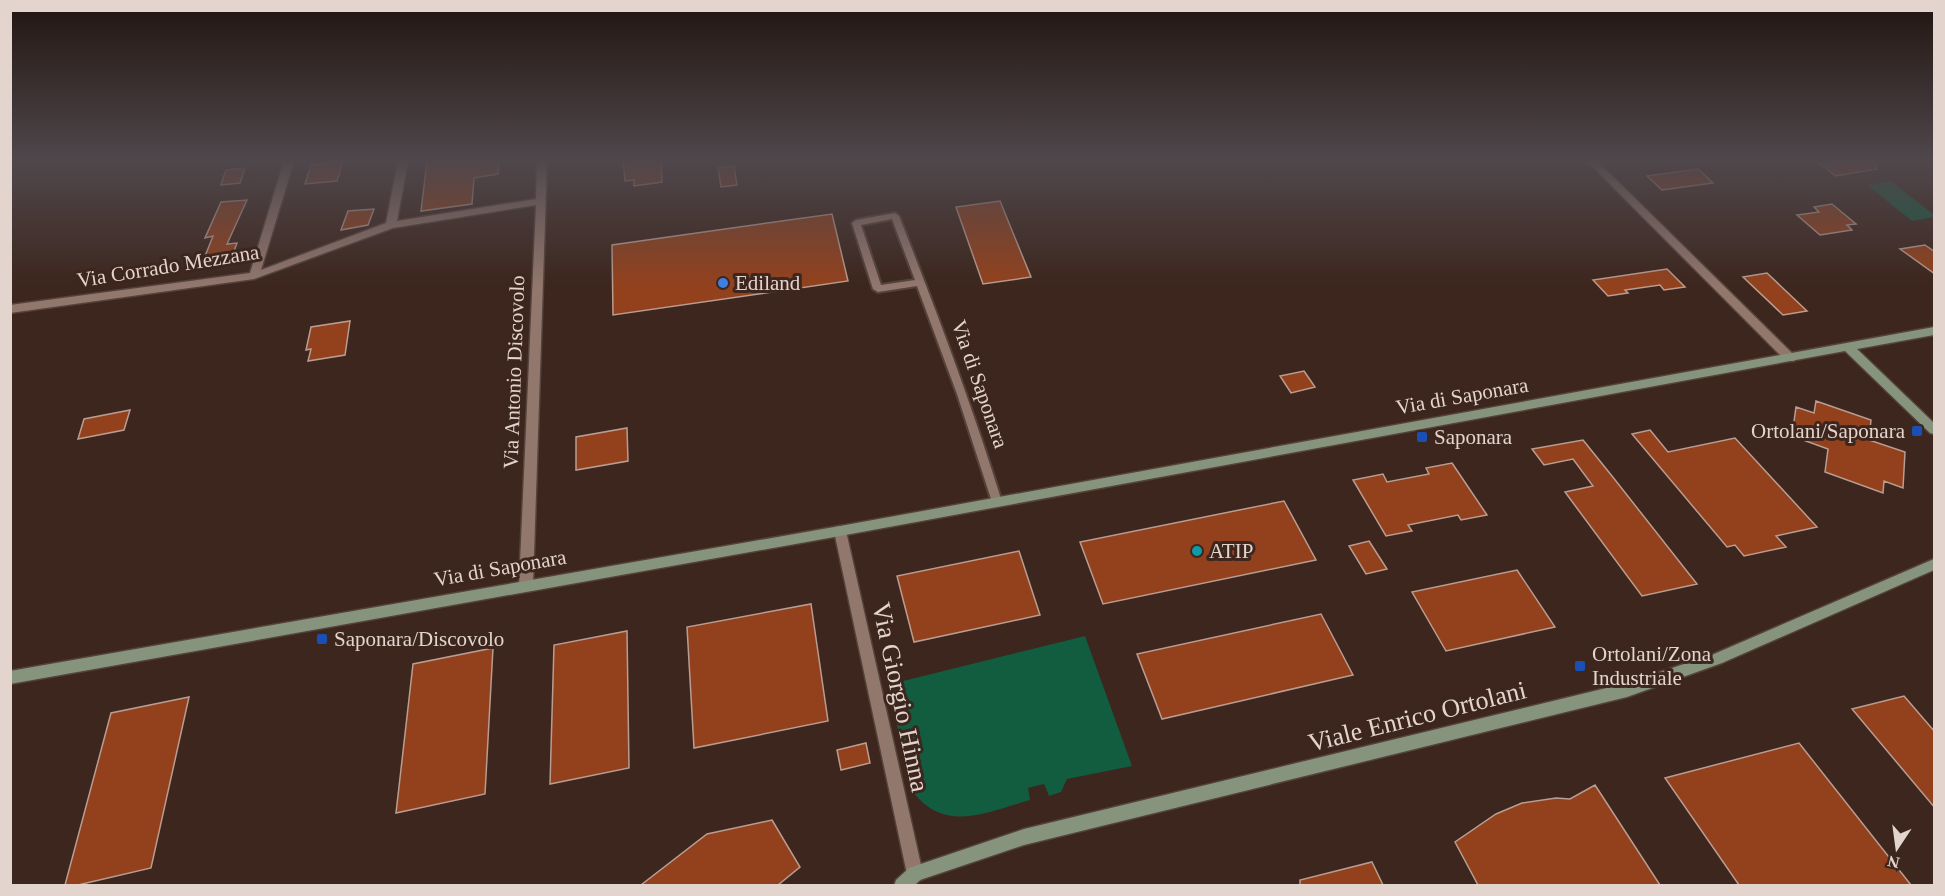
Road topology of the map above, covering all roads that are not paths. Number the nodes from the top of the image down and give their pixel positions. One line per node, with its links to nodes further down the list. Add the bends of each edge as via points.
1 (276, 203): 7 (street)
2 (395, 203): 6 (street)
3 (528, 203): 6 (street, Via Corrado Mezzana)
4 (539, 203): 17 (street, Via Antonio Discovolo)
5 (1633, 203): 12 (street)
6 (391, 225): 7 (street, Via Corrado Mezzana)
7 (254, 276): 9 (street, Via Corrado Mezzana)
8 (921, 282): 8 (lane, Via di Saponara, via 896,216 856,223 878,289); 14 (lane, Via di Saponara)
9 (10, 309)
10 (1935, 331): 11 (street, Via di Saponara)
11 (1848, 347): 12 (street, Via di Saponara); 13 (street)
12 (1790, 358): 14 (street, Via di Saponara)
13 (1935, 430)
14 (997, 502): 15 (street, Via di Saponara)
15 (840, 531): 17 (street, Via di Saponara); 19 (street, Via Giorgio Hinna)
16 (1935, 564): 19 (street, Viale Enrico Ortolani, via 1717,659 1627,690 1024,837)
17 (526, 585): 18 (street, Via di Saponara)
18 (10, 678)
19 (915, 874): 20 (street, Viale Enrico Ortolani)
20 (902, 885)

